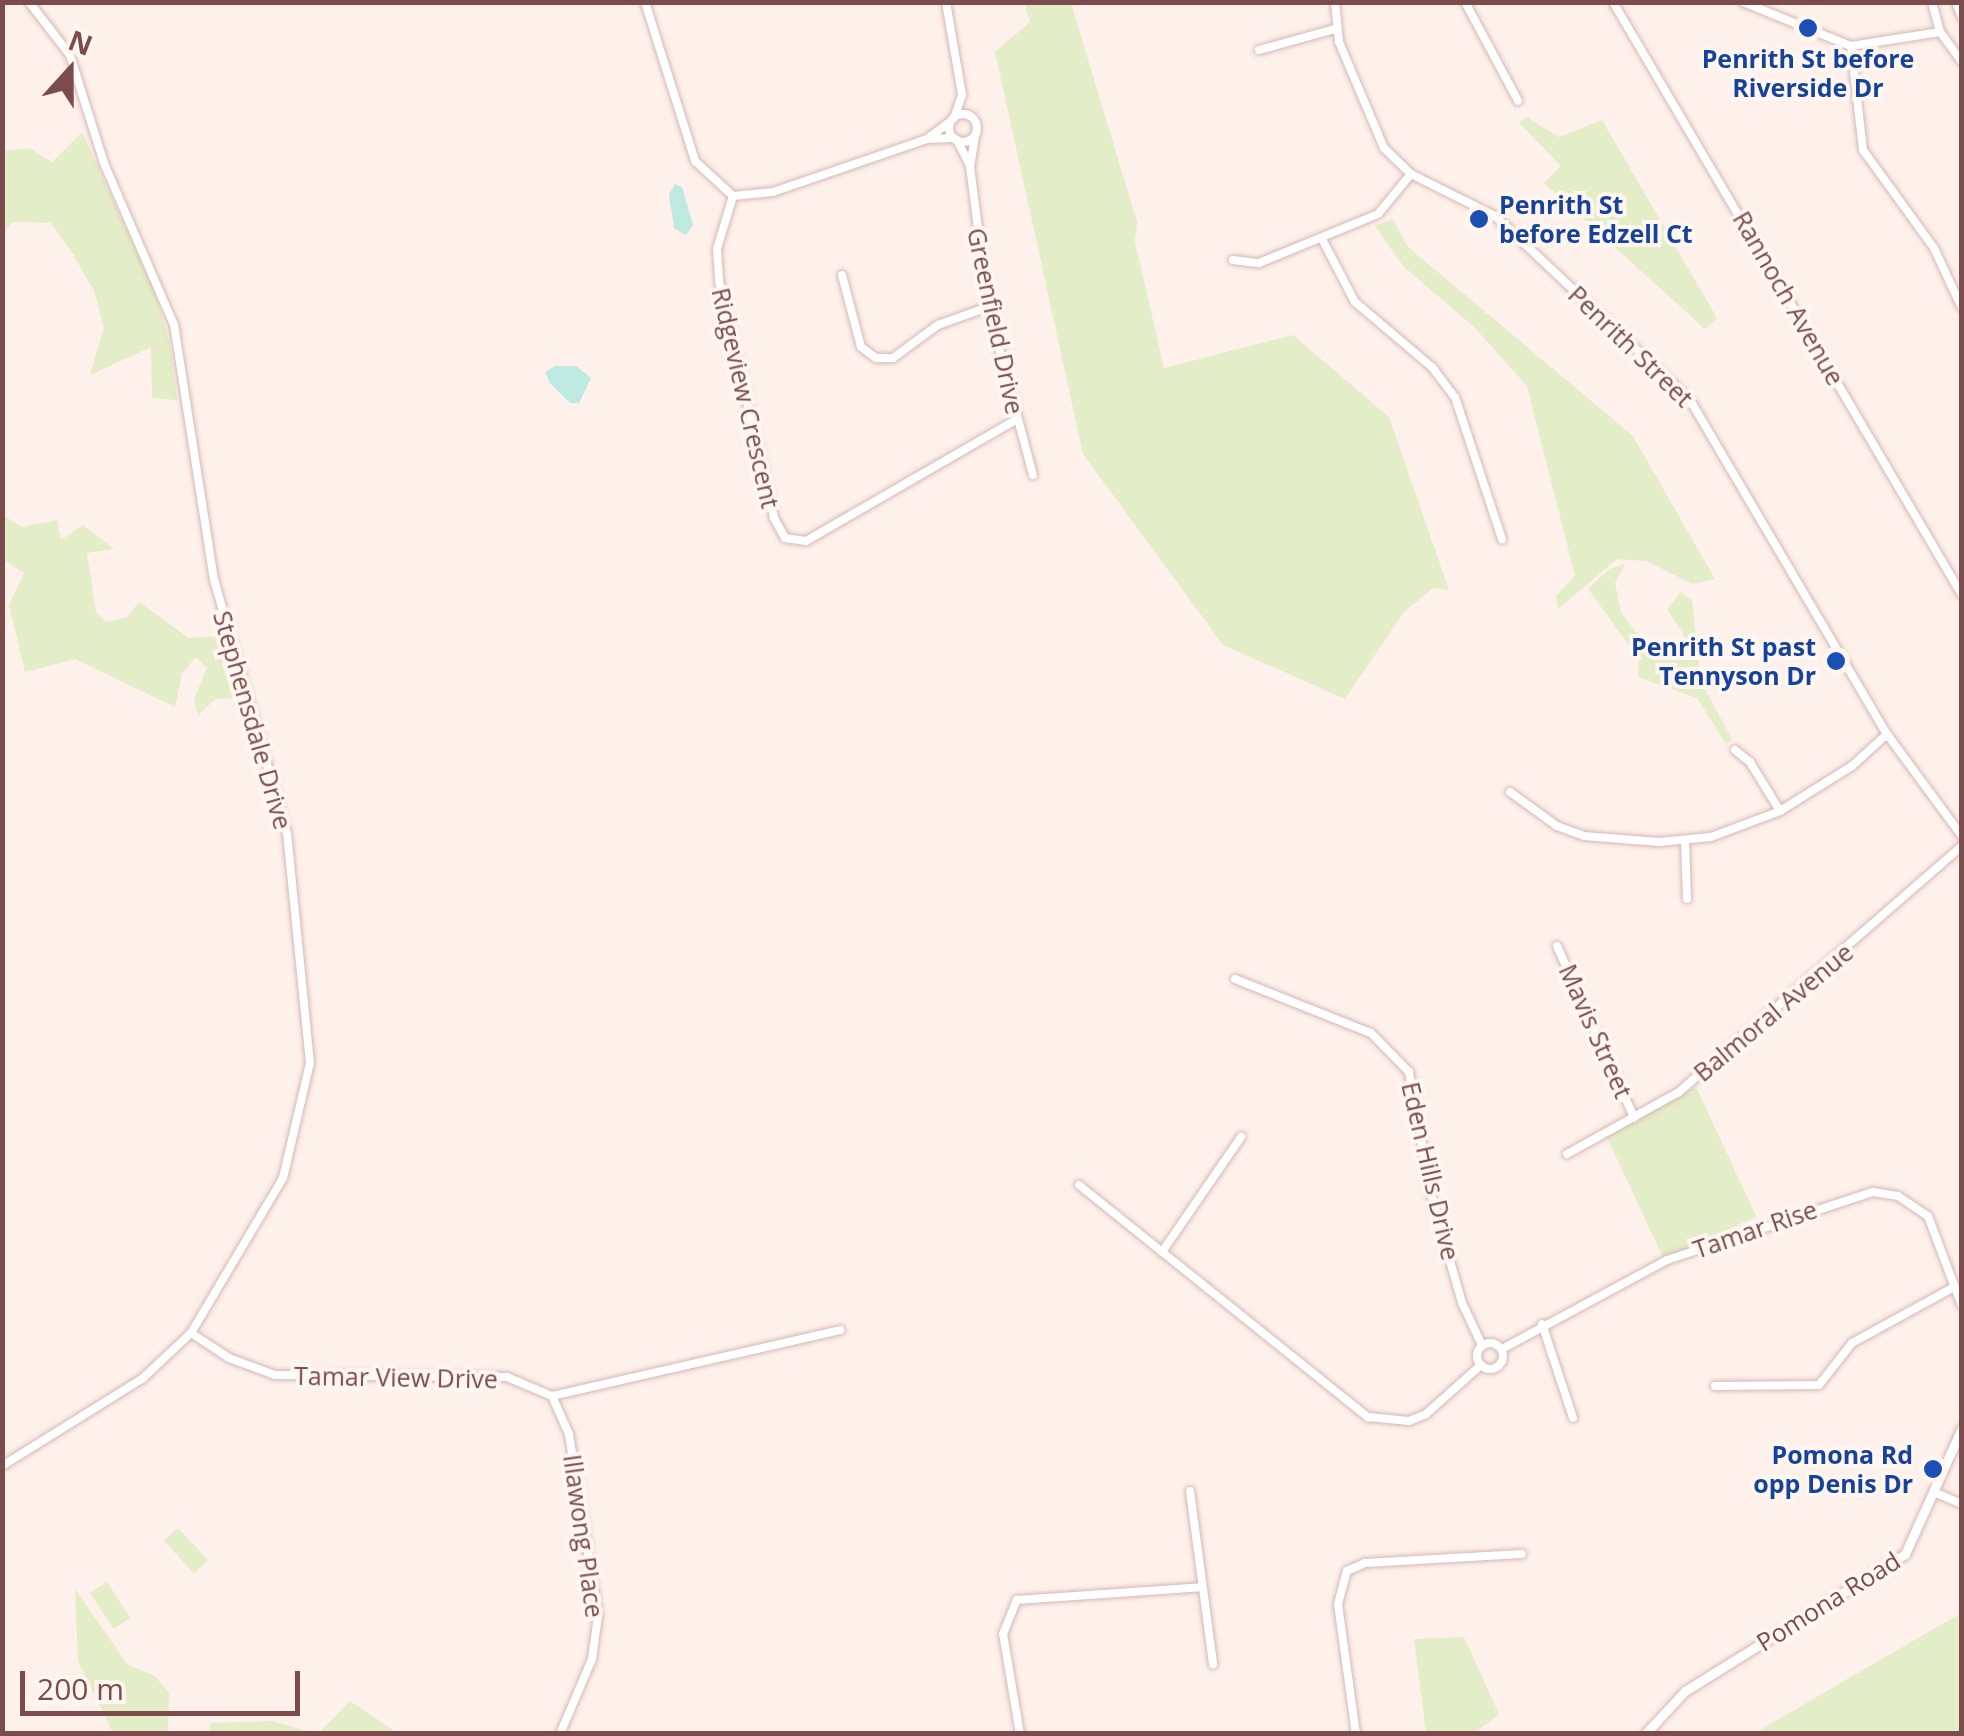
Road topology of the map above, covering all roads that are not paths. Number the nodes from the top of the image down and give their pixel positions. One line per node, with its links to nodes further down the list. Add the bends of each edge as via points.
1 (29, 2): 54 (street, Stephensdale Drive, via 70,55 104,163 174,325 211,567 290,860 309,1026 304,1102 290,1160 267,1212)
2 (645, 2): 25 (street, via 695,161)
3 (946, 2): 16 (street)
4 (1335, 2): 11 (street, Penrith Street)
5 (1464, 2): 17 (street)
6 (1613, 2): 34 (street, Rannoch Avenue)
7 (1743, 2): 13 (street)
8 (1932, 2): 12 (street)
9 (1956, 2): 10 (street)
10 (1962, 18)
11 (1335, 29): 14 (street); 24 (street, Penrith Street, via 1377,135)
12 (1940, 32): 13 (street); 15 (street)
13 (1850, 46): 30 (street, via 1863,150 1934,248)
14 (1258, 50)
15 (1962, 62)
16 (962, 95): 18 (street); 19 (street)
17 (1518, 101)
18 (953, 119): 19 (street); 21 (street); 22 (street)
19 (974, 120): 20 (street, Greenfield Drive)
20 (975, 136): 22 (street); 23 (street, Greenfield Drive)
21 (927, 139): 22 (street); 25 (street, via 774,192)
22 (955, 139): 23 (street, Greenfield Drive)
23 (970, 166): 29 (street, Greenfield Drive)
24 (1411, 174): 26 (street, via 1378,214); 35 (street, Penrith Street, via 1494,216 1690,400)
25 (732, 196): 31 (street, Ridgeview Crescent, via 717,248 718,281 774,518 785,538 806,542)
26 (1322, 239): 27 (street, via 1259,263); 33 (street, via 1354,302 1432,367 1455,396)
27 (1232, 260)
28 (842, 275): 29 (street, via 861,347 876,358 894,358 938,325)
29 (988, 307): 31 (street, Greenfield Drive)
30 (1962, 308)
31 (1016, 420): 32 (street, Greenfield Drive)
32 (1033, 474)
33 (1502, 538)
34 (1962, 596)
35 (1887, 734): 38 (street, via 1852,766); 39 (street, Penrith Street)
36 (1735, 750): 38 (street)
37 (1510, 792): 40 (street, via 1556,826 1584,836)
38 (1780, 811): 40 (street, via 1742,828)
39 (1962, 836)
40 (1685, 840): 42 (street)
41 (1962, 846): 45 (street, Balmoral Avenue, via 1771,1018 1679,1092)
42 (1687, 898)
43 (1557, 946): 45 (street, Mavis Street)
44 (1235, 979): 55 (street, Eden Hills Drive, via 1371,1033 1409,1072 1432,1194 1462,1302)
45 (1634, 1117): 47 (street, Balmoral Avenue)
46 (1241, 1137): 49 (street)
47 (1567, 1154)
48 (1078, 1185): 49 (street)
49 (1162, 1252): 57 (street, via 1368,1417 1390,1422 1426,1414)
50 (1952, 1288): 51 (street, Tamar Rise); 52 (street, Tamar Rise, via 1928,1216 1898,1196 1872,1192 1668,1260); 58 (street, via 1852,1343 1818,1386)
51 (1962, 1306)
52 (1542, 1324): 56 (street, Tamar Rise); 60 (street)
53 (841, 1330): 59 (street)
54 (190, 1333): 59 (street, Tamar View Drive, via 229,1358 275,1375 507,1377); 62 (street, Stephensdale Drive, via 142,1380)
55 (1482, 1345): 56 (street); 57 (street)
56 (1502, 1350): 57 (street, Tamar Rise, via 1496,1367)
57 (1481, 1365)
58 (1715, 1386)
59 (552, 1396): 69 (street, Illawong Place, via 570,1434 598,1616 592,1659)
60 (1574, 1418)
61 (1962, 1428): 64 (street, Pomona Road)
62 (2, 1466)
63 (1190, 1491): 67 (street)
64 (1936, 1493): 65 (street); 72 (street, Pomona Road, via 1900,1558 1685,1691)
65 (1962, 1504)
66 (1522, 1554): 71 (street, via 1364,1563 1347,1571 1338,1604)
67 (1202, 1586): 68 (street); 70 (street, via 1016,1600 1003,1634)
68 (1213, 1664)
69 (560, 1734)
70 (1020, 1734)
71 (1356, 1734)
72 (1645, 1734)

